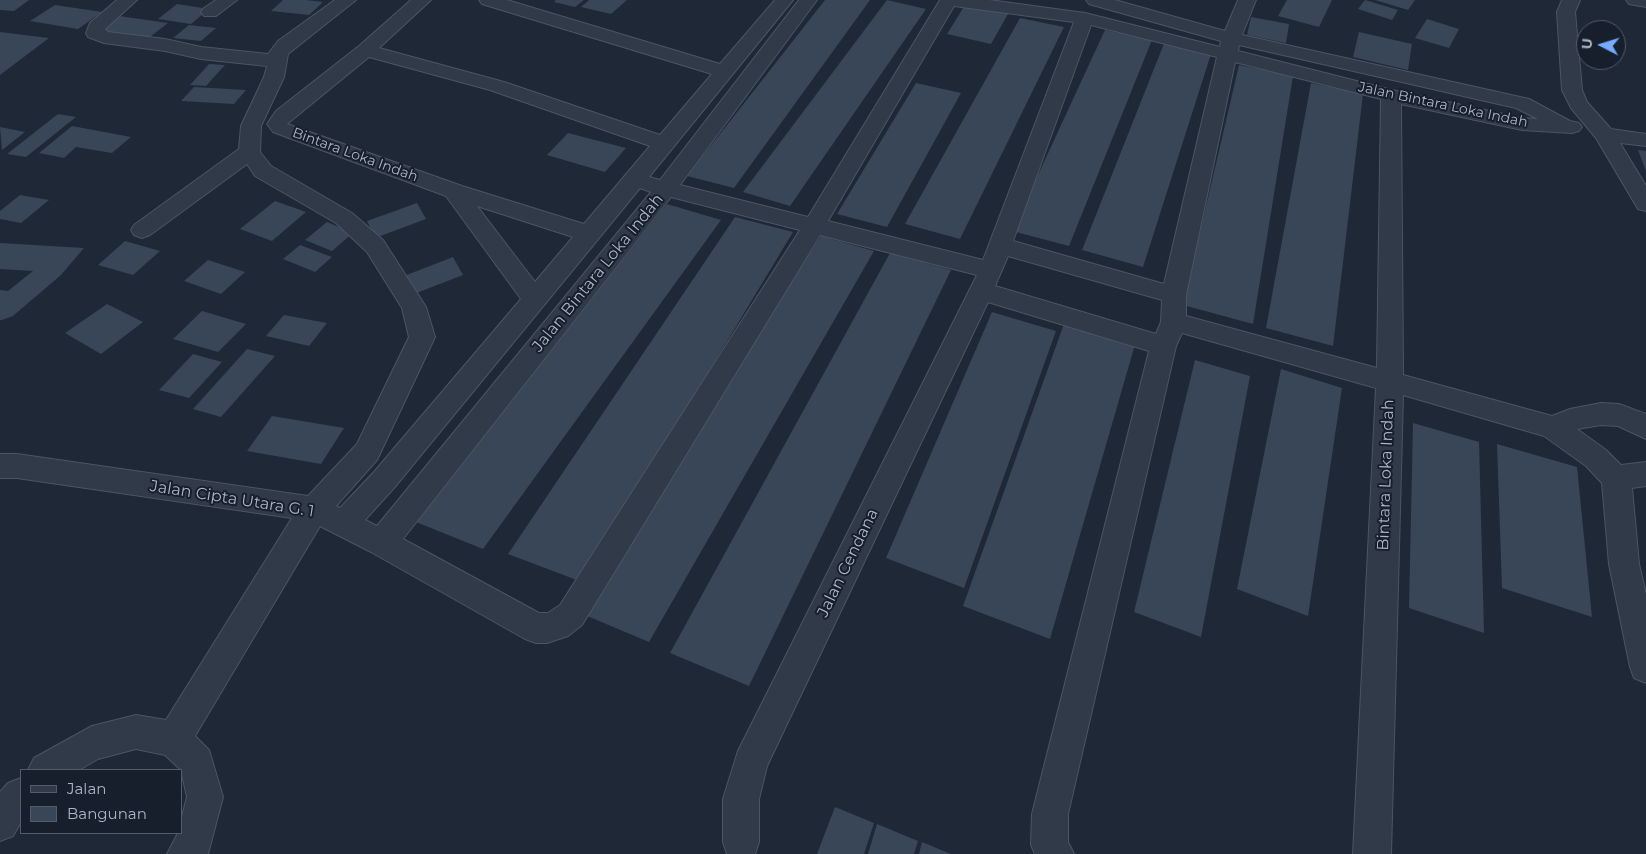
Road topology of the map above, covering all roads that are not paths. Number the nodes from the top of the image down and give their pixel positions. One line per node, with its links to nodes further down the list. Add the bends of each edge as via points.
1 (128, 0): 17 (street, via 96,27 95,33 201,53)
2 (228, 0): 14 (street)
3 (347, 0): 17 (street, via 285,45 276,58)
4 (422, 0): 16 (street, Bintara Loka Indah)
5 (488, 0): 18 (street)
6 (784, 0): 18 (street, Jalan Bintara Loka Indah)
7 (808, 0): 25 (street, Jalan Bintara Loka Indah)
8 (949, 0): 13 (street, Jalan Bintara Loka Indah); 28 (street)
9 (1246, 0): 15 (street)
10 (1570, 0): 20 (street, via 1566,12 1572,90 1578,104)
11 (1636, 0): 12 (street)
12 (1646, 2)
13 (1090, 9): 15 (street, Jalan Bintara Loka Indah); 31 (street, Jalan Cendana)
14 (210, 12)
15 (1230, 47): 19 (street, Jalan Bintara Loka Indah); 19 (street, Jalan Bintara Loka Indah, via 1522,103 1572,127 1522,124); 33 (street)
16 (366, 50): 22 (street, via 497,86); 26 (street, Bintara Loka Indah, via 283,115 277,124 280,128)
17 (278, 62): 23 (street, via 250,126)
18 (723, 71): 22 (street, Jalan Bintara Loka Indah)
19 (1391, 96): 36 (street, Bintara Loka Indah)
20 (1605, 135): 21 (street); 27 (street)
21 (1646, 140)
22 (664, 144): 24 (street, Jalan Bintara Loka Indah)
23 (249, 152): 29 (street); 42 (street, via 263,171 344,218 375,246 414,307 422,337 367,452)
24 (633, 180): 25 (street); 30 (street, Jalan Bintara Loka Indah)
25 (665, 189): 28 (street); 44 (street, Jalan Bintara Loka Indah)
26 (454, 191): 30 (street, Bintara Loka Indah); 34 (street)
27 (1646, 204)
28 (814, 226): 32 (street); 44 (street, Jalan Cipta Utara G. 1, via 571,615 557,625 536,628)
29 (142, 230)
30 (588, 234): 34 (street, Jalan Bintara Loka Indah)
31 (1002, 246): 32 (street, Jalan Cendana); 33 (street)
32 (987, 281): 35 (street); 51 (street, Jalan Cendana, via 750,763 741,799)
33 (1174, 295): 35 (street)
34 (534, 299): 43 (street, Jalan Bintara Loka Indah, via 384,480)
35 (1168, 334): 36 (street); 53 (street, via 1050,814 1050,845)
36 (1390, 381): 37 (street); 54 (street, Bintara Loka Indah)
37 (1554, 428): 38 (street, via 1570,420 1601,414 1619,415); 41 (street, via 1596,458)
38 (1646, 428)
39 (0, 466): 42 (street, Jalan Cipta Utara G. 1)
40 (1646, 474): 41 (street)
41 (1615, 478): 45 (street)
42 (314, 509): 43 (street, Jalan Cipta Utara G. 1); 47 (street)
43 (343, 524): 44 (street, Jalan Cipta Utara G. 1)
44 (382, 543)
45 (1635, 569): 46 (street)
46 (1646, 668)
47 (174, 739): 48 (street, via 136,732 92,743); 52 (street, via 197,762 205,797 194,842)
48 (48, 769)
49 (20, 797): 50 (street)
50 (0, 823)
51 (741, 842)
52 (186, 854)
53 (1055, 854)
54 (1372, 854)

